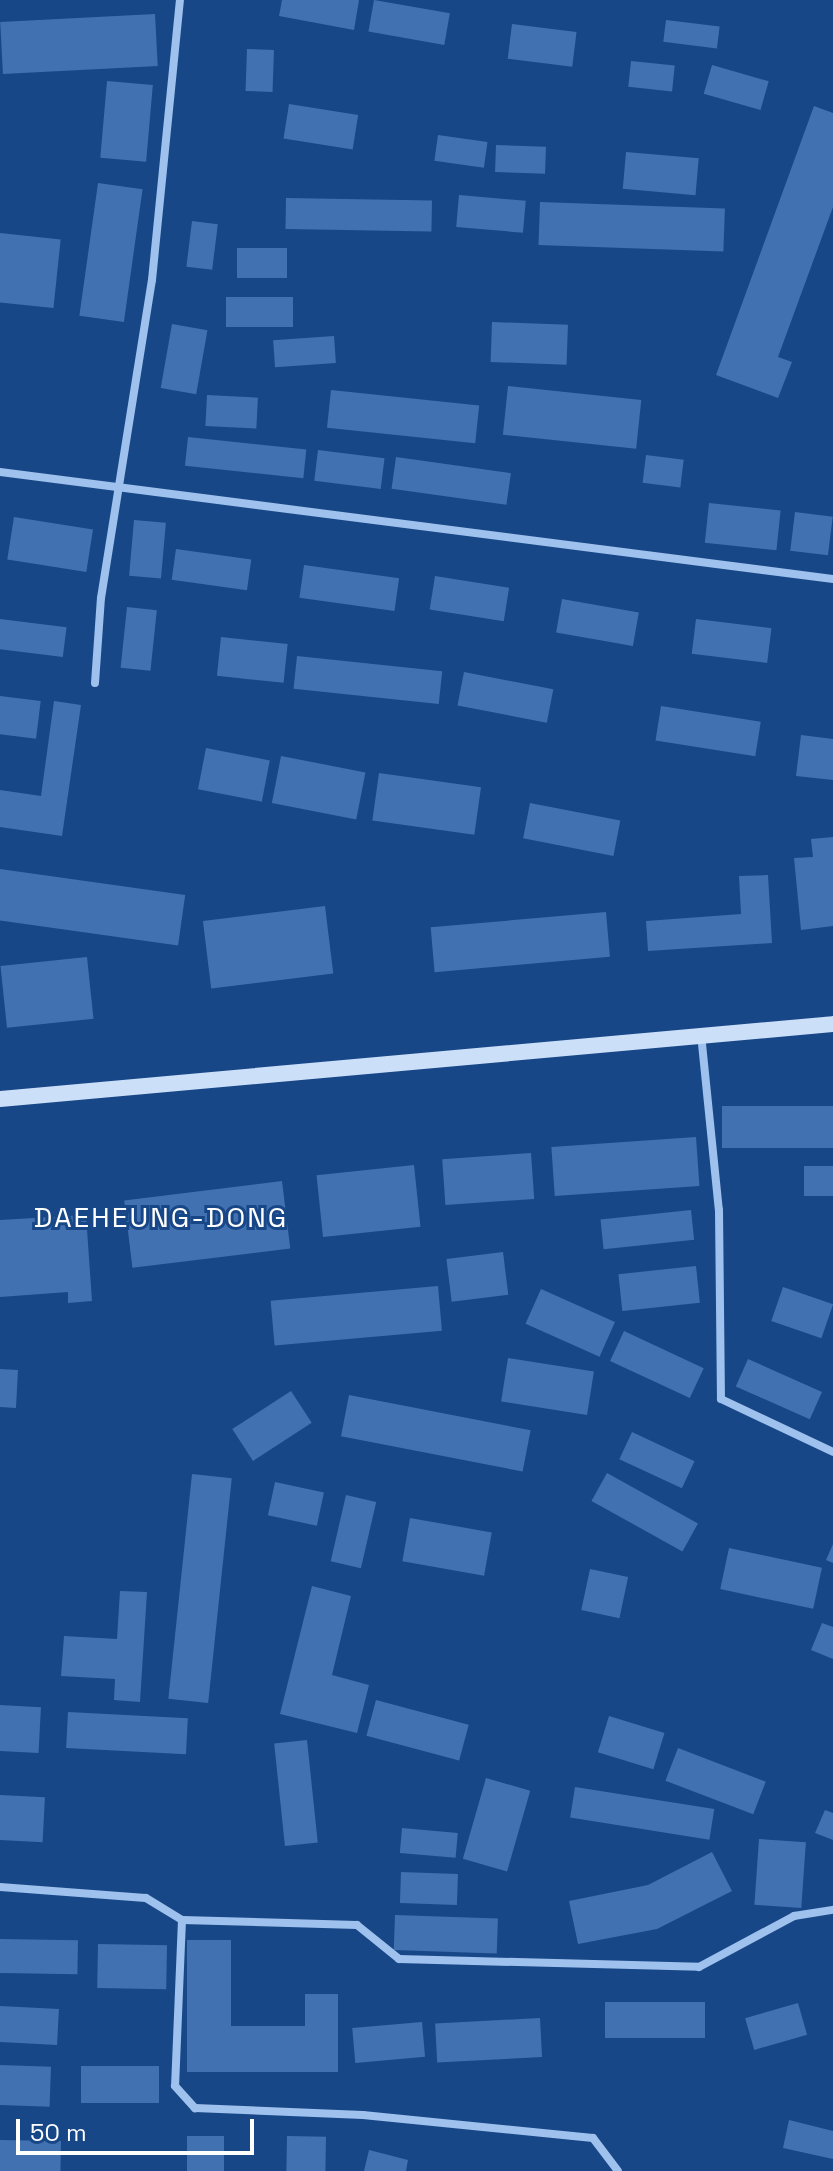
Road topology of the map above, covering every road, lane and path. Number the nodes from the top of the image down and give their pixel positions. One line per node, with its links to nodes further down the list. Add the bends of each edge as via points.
1 (180, 0): 3 (street, via 152,280)
2 (0, 472): 3 (street)
3 (121, 489): 4 (street); 5 (street, via 101,598)
4 (833, 579)
5 (95, 683)
6 (833, 1024): 7 (main road)
7 (701, 1034): 8 (main road); 9 (street, via 719,1210 721,1399)
8 (0, 1099)
9 (833, 1452)
10 (0, 1887): 12 (street, via 146,1898)
11 (833, 1910): 12 (street, via 794,1916 699,1967 399,1959 357,1925)
12 (182, 1920): 13 (street, via 175,2086 195,2108 363,2115 593,2138)
13 (618, 2171)

